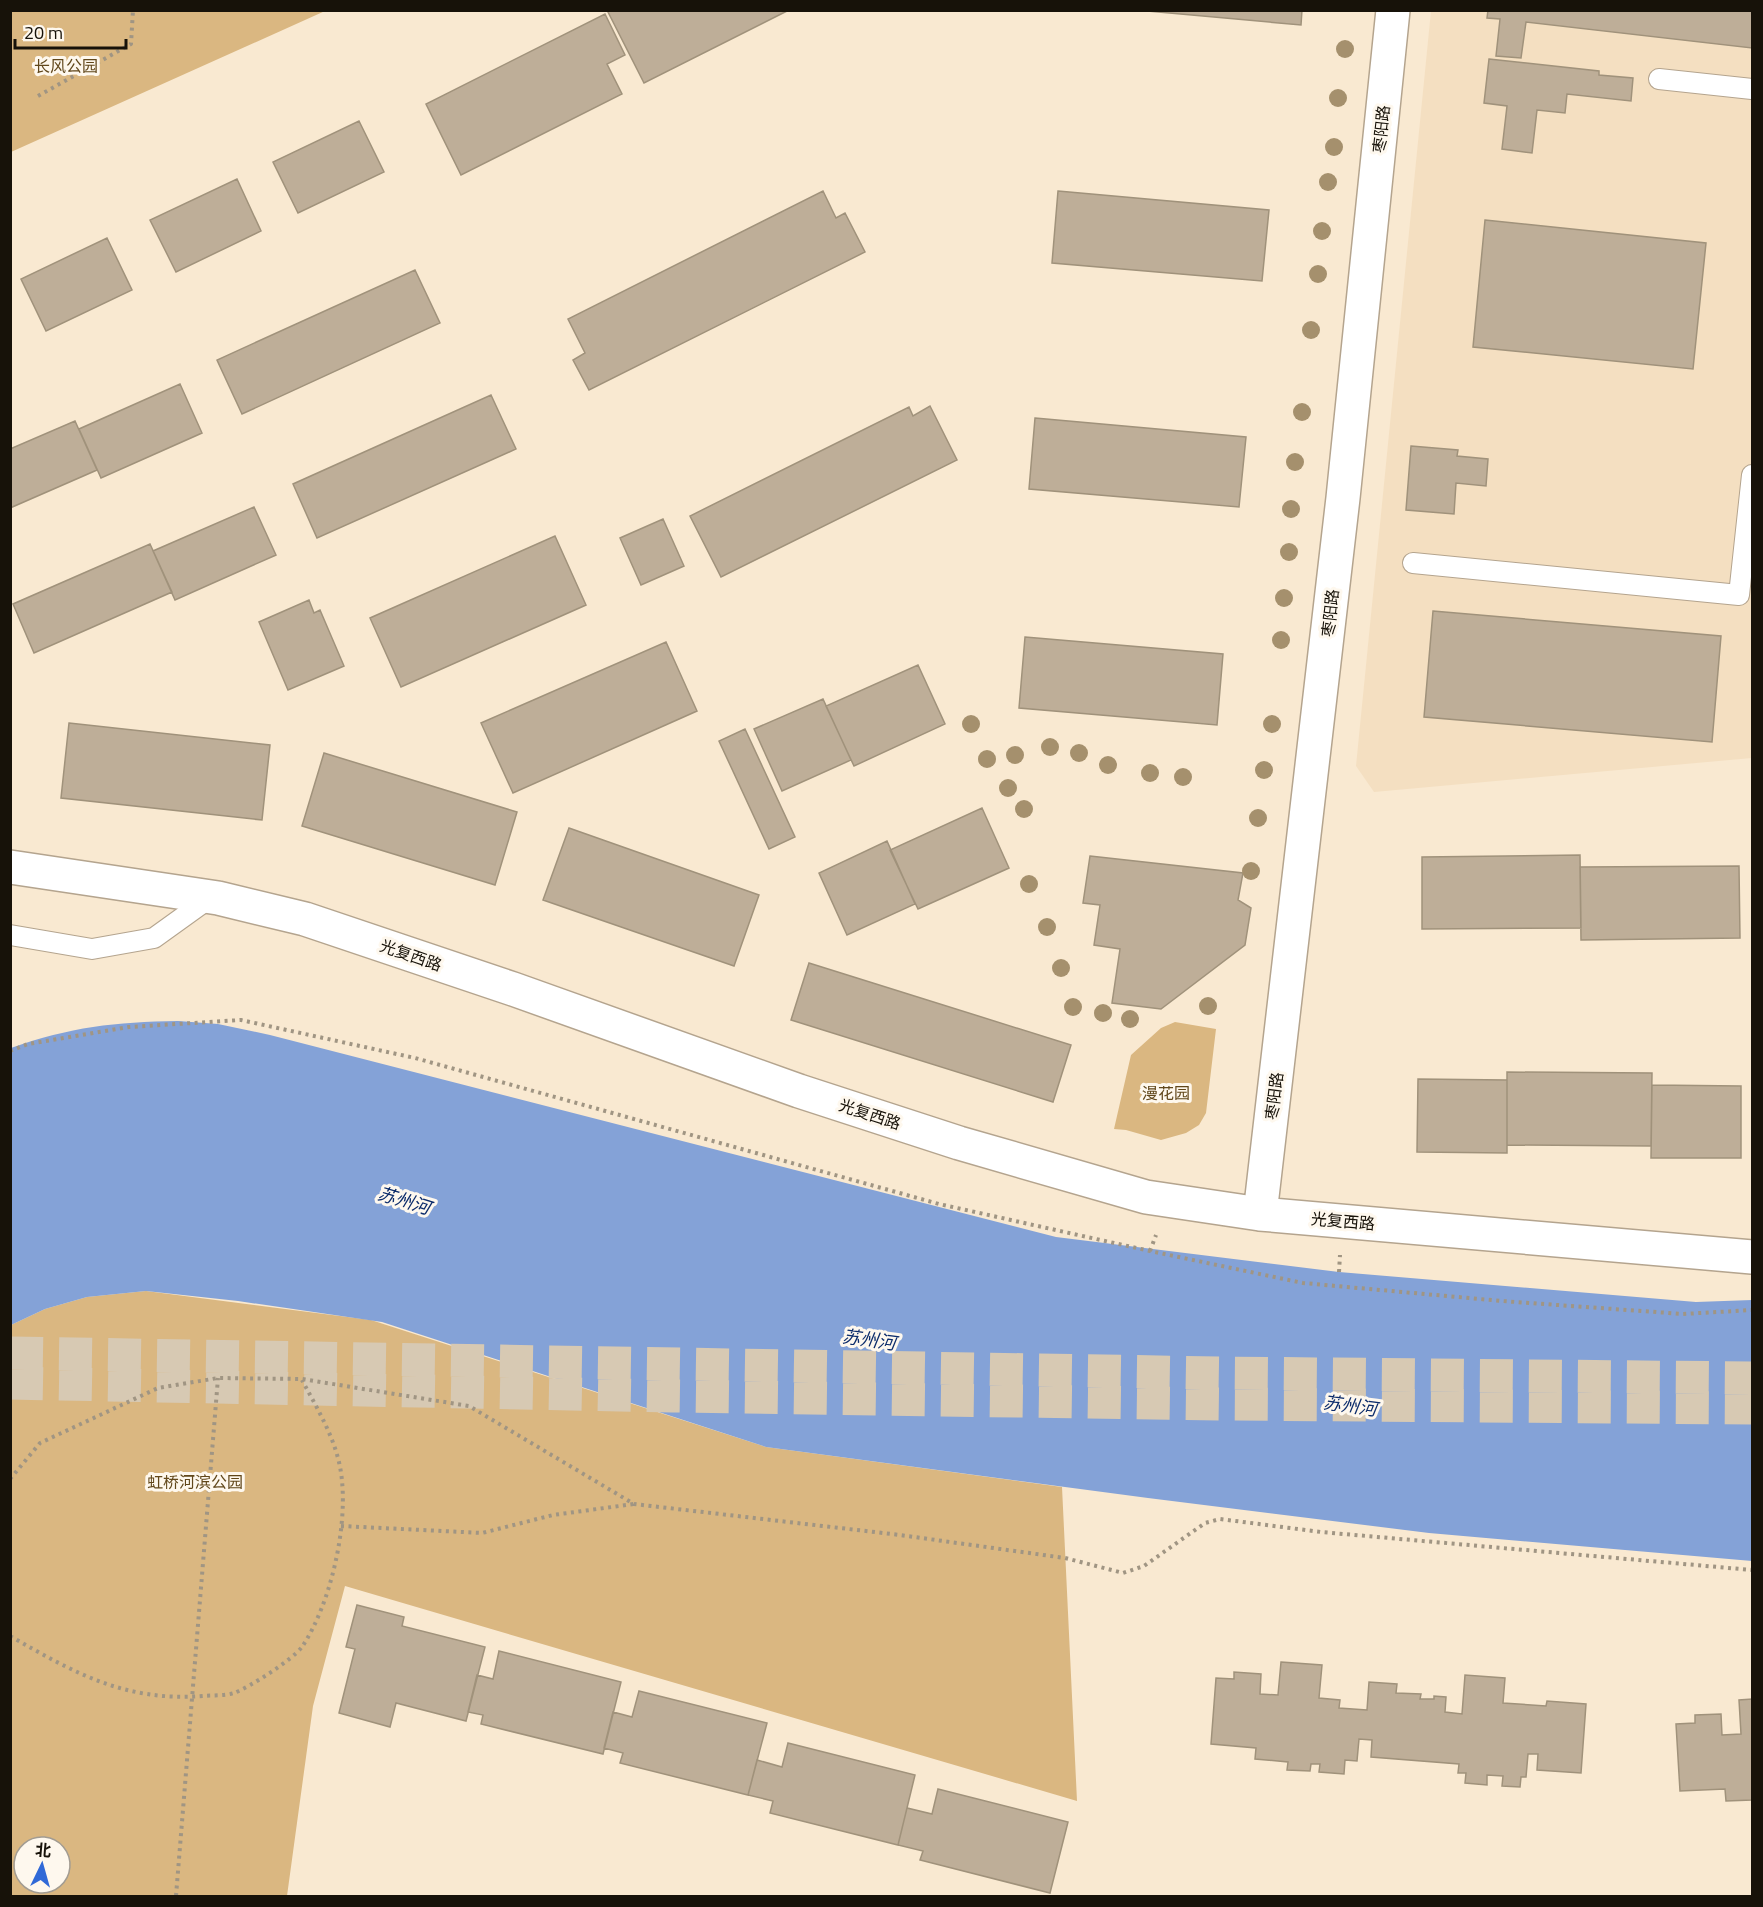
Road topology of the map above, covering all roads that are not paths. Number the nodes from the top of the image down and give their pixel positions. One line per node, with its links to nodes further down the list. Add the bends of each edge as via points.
1 (1393, 10): 9 (street, 枣阳路, via 1342,509)
2 (1659, 79): 3 (lane)
3 (1752, 88)
4 (1752, 475): 5 (lane, via 1739,595)
5 (1413, 563)
6 (10, 867): 7 (street, 光复西路)
7 (211, 897): 8 (lane, via 154,938 92,950); 9 (street, 光复西路, via 305,919 959,1143 1146,1197)
8 (10, 935)
9 (1260, 1214): 10 (street, 光复西路)
10 (1752, 1257)

